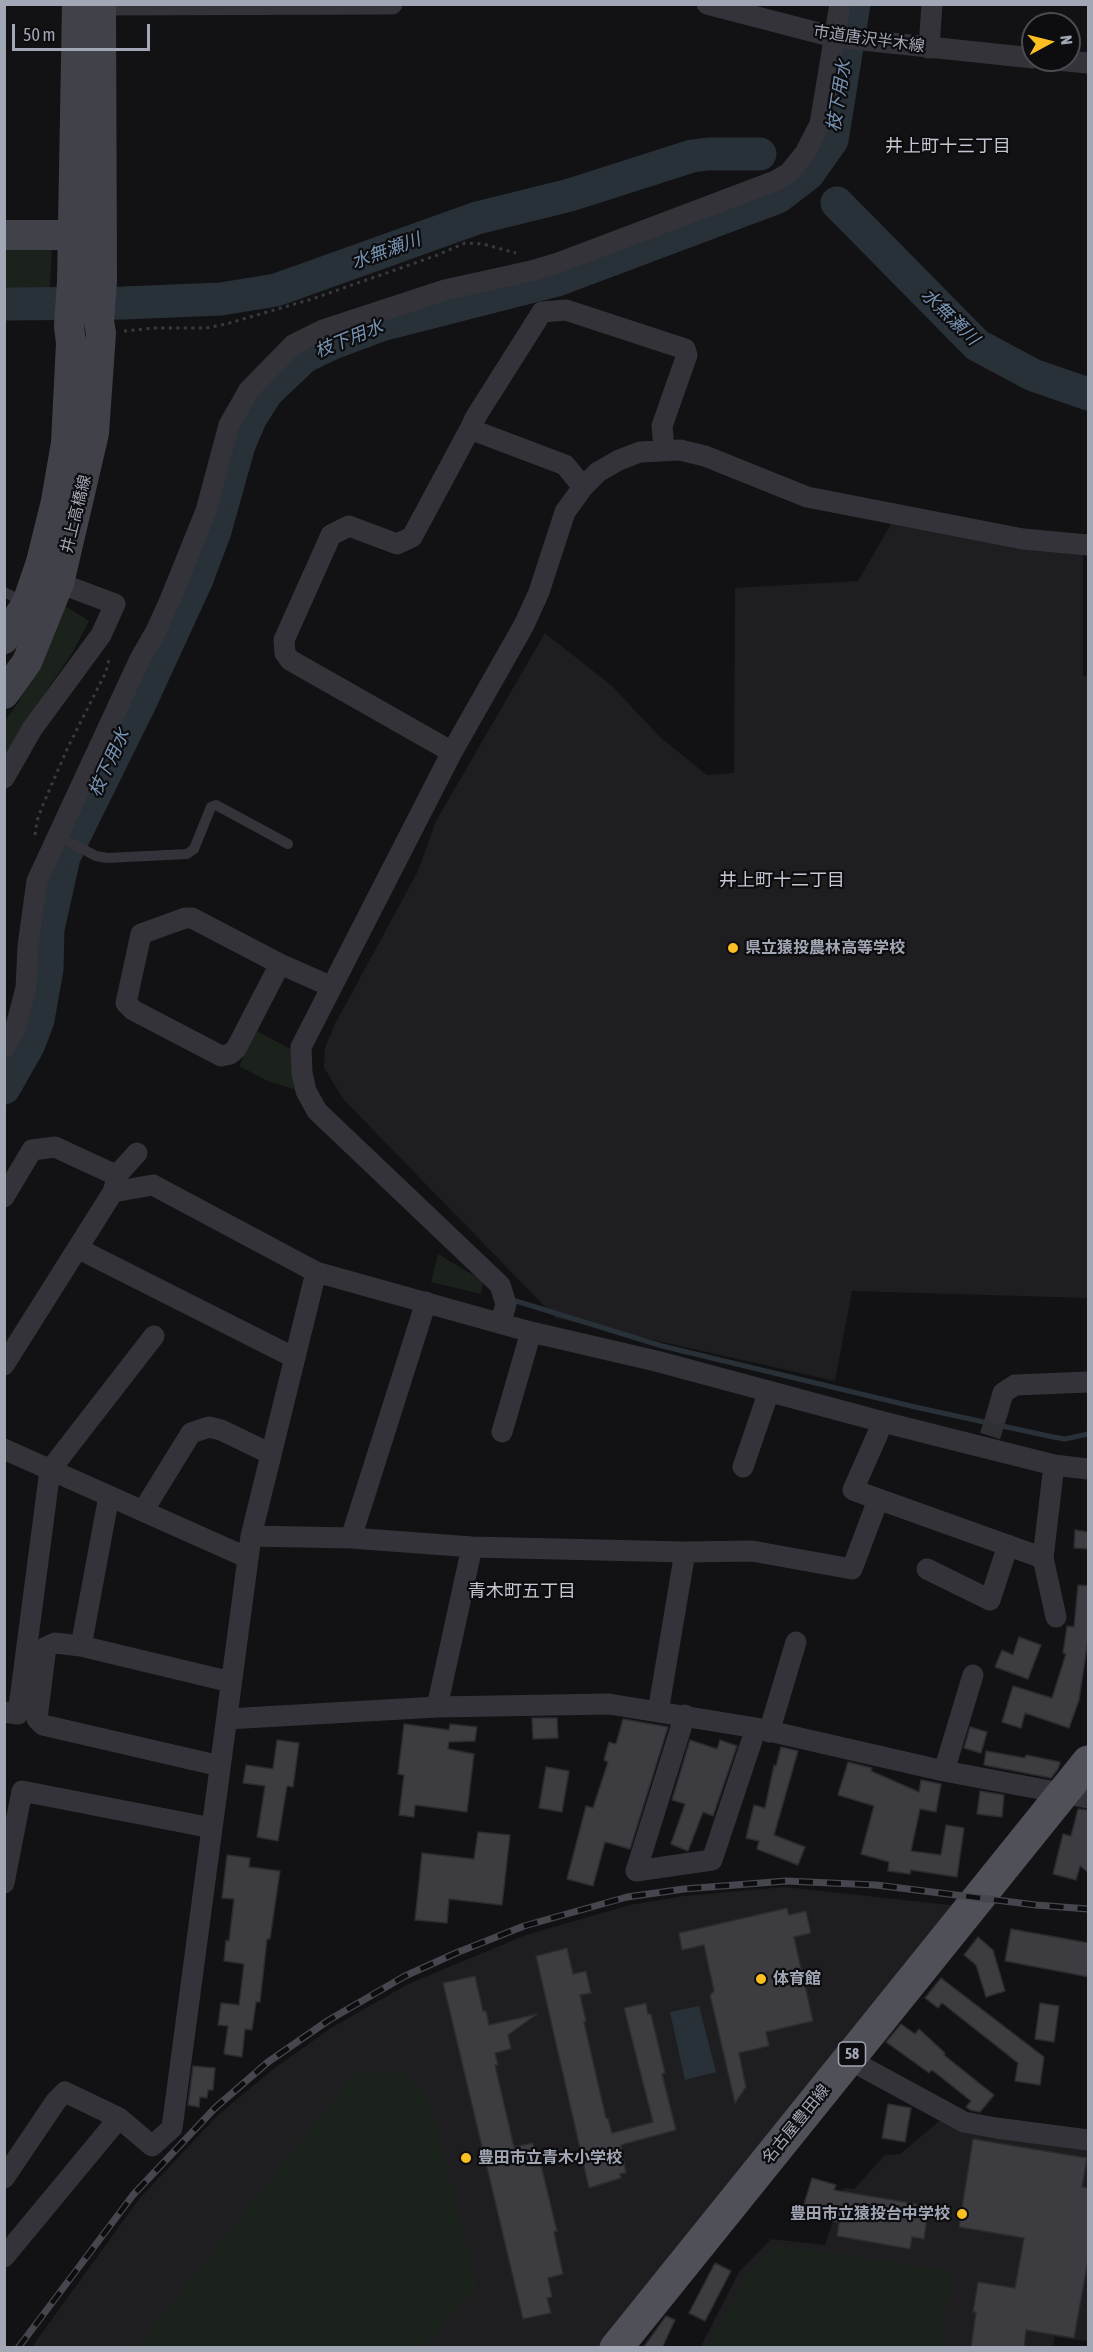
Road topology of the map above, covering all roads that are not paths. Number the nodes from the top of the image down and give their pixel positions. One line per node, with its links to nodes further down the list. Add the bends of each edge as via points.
1 (77, 4): 11 (street)
2 (392, 4): 6 (street)
3 (707, 4): 7 (street, 市道唐沢半木線)
4 (840, 4): 7 (street)
5 (932, 4): 8 (street)
6 (101, 5): 16 (street, 井上高橋線, via 102,281 94,433)
7 (846, 38): 8 (street, 市道唐沢半木線); 22 (street, via 820,124 789,173 553,265 445,290 323,330 293,345 260,376 229,424 206,511 170,600)
8 (929, 48): 9 (street, 市道唐沢半木線)
9 (1021, 57)
10 (4, 235): 11 (street)
11 (72, 235): 17 (street, 井上高橋線, via 66,443 41,562)
12 (470, 429): 13 (street, via 542,312 566,309 685,350 687,355 662,426); 14 (street, via 565,465); 20 (street, via 412,537 397,544 349,526 331,535 284,640 290,660)
13 (664, 449): 14 (street, via 619,460); 15 (street, via 705,456 807,496 1023,539)
14 (583, 487): 20 (street, via 565,512 524,625)
15 (1089, 545)
16 (59, 583): 19 (street, 井上高橋線, via 27,662); 21 (street, via 115,604 101,634 32,729)
17 (16, 598): 18 (street, 井上高橋線)
18 (4, 639)
19 (4, 694)
20 (452, 752): 25 (street)
21 (4, 778)
22 (58, 836): 23 (lane, via 107,858 187,854 194,849 211,807 216,805); 26 (street, via 37,881 27,946 26,988 15,1030)
23 (288, 844)
24 (280, 964): 24 (street, via 192,918 185,918 141,934 126,1003 222,1056 230,1054); 25 (street)
25 (330, 986): 33 (street, via 300,1047 306,1091 317,1112 500,1285 506,1304)
26 (4, 1048)
27 (137, 1153): 28 (street)
28 (115, 1183): 29 (street, via 109,1172 55,1147 32,1150); 30 (street); 31 (street, via 153,1185)
29 (4, 1197)
30 (79, 1249): 36 (street); 37 (street)
31 (316, 1272): 32 (street); 36 (street)
32 (426, 1302): 33 (street); 53 (street)
33 (501, 1322): 34 (street)
34 (531, 1332): 39 (street); 42 (street)
35 (154, 1336): 48 (street)
36 (295, 1358): 44 (street)
37 (4, 1365)
38 (1089, 1382): 40 (street, via 1015,1385 1003,1393)
39 (769, 1391): 41 (street); 46 (street)
40 (997, 1414)
41 (883, 1422): 45 (street, via 988,1442); 50 (street, via 853,1490)
42 (502, 1432)
43 (4, 1449): 48 (street)
44 (271, 1454): 51 (street, via 221,1430 209,1427 191,1433); 52 (street)
45 (1054, 1465): 47 (street); 58 (street)
46 (743, 1467)
47 (1089, 1469)
48 (50, 1470): 49 (street); 66 (street, via 18,1714)
49 (109, 1496): 51 (street); 62 (street)
50 (878, 1500): 54 (street); 56 (street, via 852,1569 752,1551)
51 (143, 1511): 57 (street)
52 (251, 1536): 53 (street); 57 (street)
53 (351, 1538): 55 (street)
54 (1008, 1545): 58 (street); 59 (street, via 990,1600)
55 (472, 1547): 56 (street); 65 (street)
56 (685, 1552): 67 (street)
57 (248, 1558): 64 (street)
58 (1043, 1558): 60 (street)
59 (927, 1569)
60 (1056, 1617)
61 (796, 1642): 70 (street)
62 (81, 1646): 64 (street); 72 (street, via 55,1643 46,1647 37,1719 42,1725)
63 (973, 1675): 73 (street)
64 (231, 1682): 69 (street)
65 (437, 1707): 67 (street, via 609,1704); 69 (street)
66 (4, 1712)
67 (658, 1712): 68 (street)
68 (685, 1715): 70 (street); 70 (street, via 636,1870 712,1860)
69 (226, 1719): 72 (street)
70 (763, 1730): 73 (street)
71 (1089, 1762): 74 (main road, 名古屋豊田線 / 58)
72 (220, 1766): 75 (street)
73 (944, 1771): 74 (street)
74 (1076, 1795): 77 (main road, 名古屋豊田線 / 58)
75 (212, 1828): 76 (street, via 22,1791); 78 (street, via 172,2128 152,2146)
76 (4, 1883)
77 (848, 2059): 79 (street, via 964,2122); 82 (main road, 名古屋豊田線 / 58)
78 (118, 2118): 80 (street, via 65,2092); 81 (street)
79 (1089, 2140)
80 (4, 2178)
81 (4, 2257)
82 (616, 2348)

